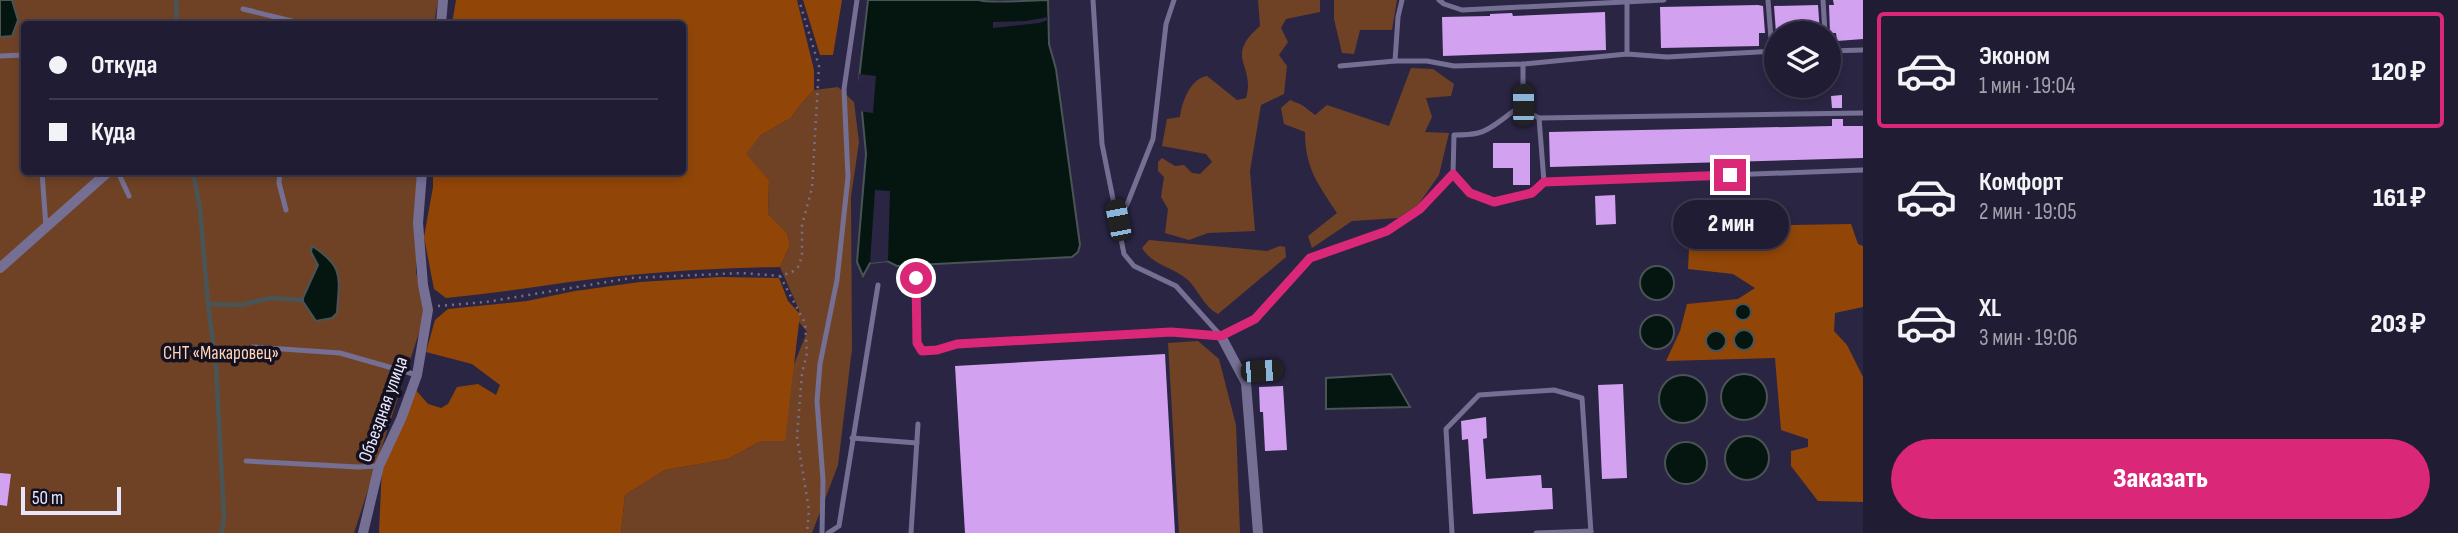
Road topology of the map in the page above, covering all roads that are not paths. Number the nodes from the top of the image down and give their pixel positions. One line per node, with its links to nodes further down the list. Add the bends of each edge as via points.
1 (443, 0): 13 (street)
2 (857, 0): 55 (lane, via 845,89 848,177 817,401)
3 (1093, 0): 38 (lane, via 1102,144)
4 (1174, 0): 38 (lane, via 1166,24 1153,139)
5 (1402, 0): 22 (lane)
6 (1439, 0): 10 (lane, via 1462,10)
7 (1664, 0): 10 (lane)
8 (1768, 0): 14 (lane)
9 (1823, 0): 15 (lane)
10 (1627, 1): 19 (lane)
11 (243, 9): 12 (lane)
12 (292, 21)
13 (440, 21)
14 (1770, 21)
15 (1824, 21)
16 (1863, 50): 17 (lane)
17 (1841, 51)
18 (1764, 52): 19 (lane, via 1667,57)
19 (1627, 54): 23 (lane)
20 (21, 55): 21 (lane)
21 (0, 56)
22 (1395, 61): 23 (lane); 24 (lane)
23 (1523, 64): 25 (lane)
24 (1340, 66)
25 (1523, 105): 27 (lane); 29 (lane, via 1478,133 1454,135)
26 (1863, 113): 27 (lane)
27 (1539, 118): 35 (lane)
28 (1863, 170): 35 (lane)
29 (1453, 174): 35 (lane, via 1470,193 1494,202 1532,193); 43 (lane, via 1420,209 1387,231 1310,258 1255,319)
30 (42, 175): 39 (lane)
31 (105, 175): 39 (street)
32 (120, 175): 36 (lane)
33 (280, 175): 37 (lane)
34 (422, 175): 47 (street, Объездная улица, via 418,223 428,310)
35 (1544, 182)
36 (130, 196)
37 (286, 210)
38 (1118, 220): 43 (lane, via 1124,254 1134,266 1176,286)
39 (46, 227): 40 (street)
40 (0, 268)
41 (916, 278): 43 (lane, via 917,343 922,351 957,344 1171,332)
42 (877, 285): 49 (lane)
43 (1221, 336): 46 (street)
44 (253, 347): 47 (lane, via 340,353)
45 (1279, 370): 46 (lane)
46 (1242, 372): 57 (street)
47 (417, 375): 52 (street, Объездная улица)
48 (918, 424): 50 (lane)
49 (852, 438): 50 (lane); 55 (lane, via 839,526)
50 (916, 443): 56 (lane)
51 (246, 461): 52 (lane)
52 (379, 466): 54 (street, Объездная улица)
53 (1591, 532): 58 (lane, via 1582,398 1553,390 1479,396 1447,429); 59 (lane)
54 (363, 533)
55 (825, 533)
56 (911, 533)
57 (1258, 533)
58 (1452, 533)
59 (1536, 533)

